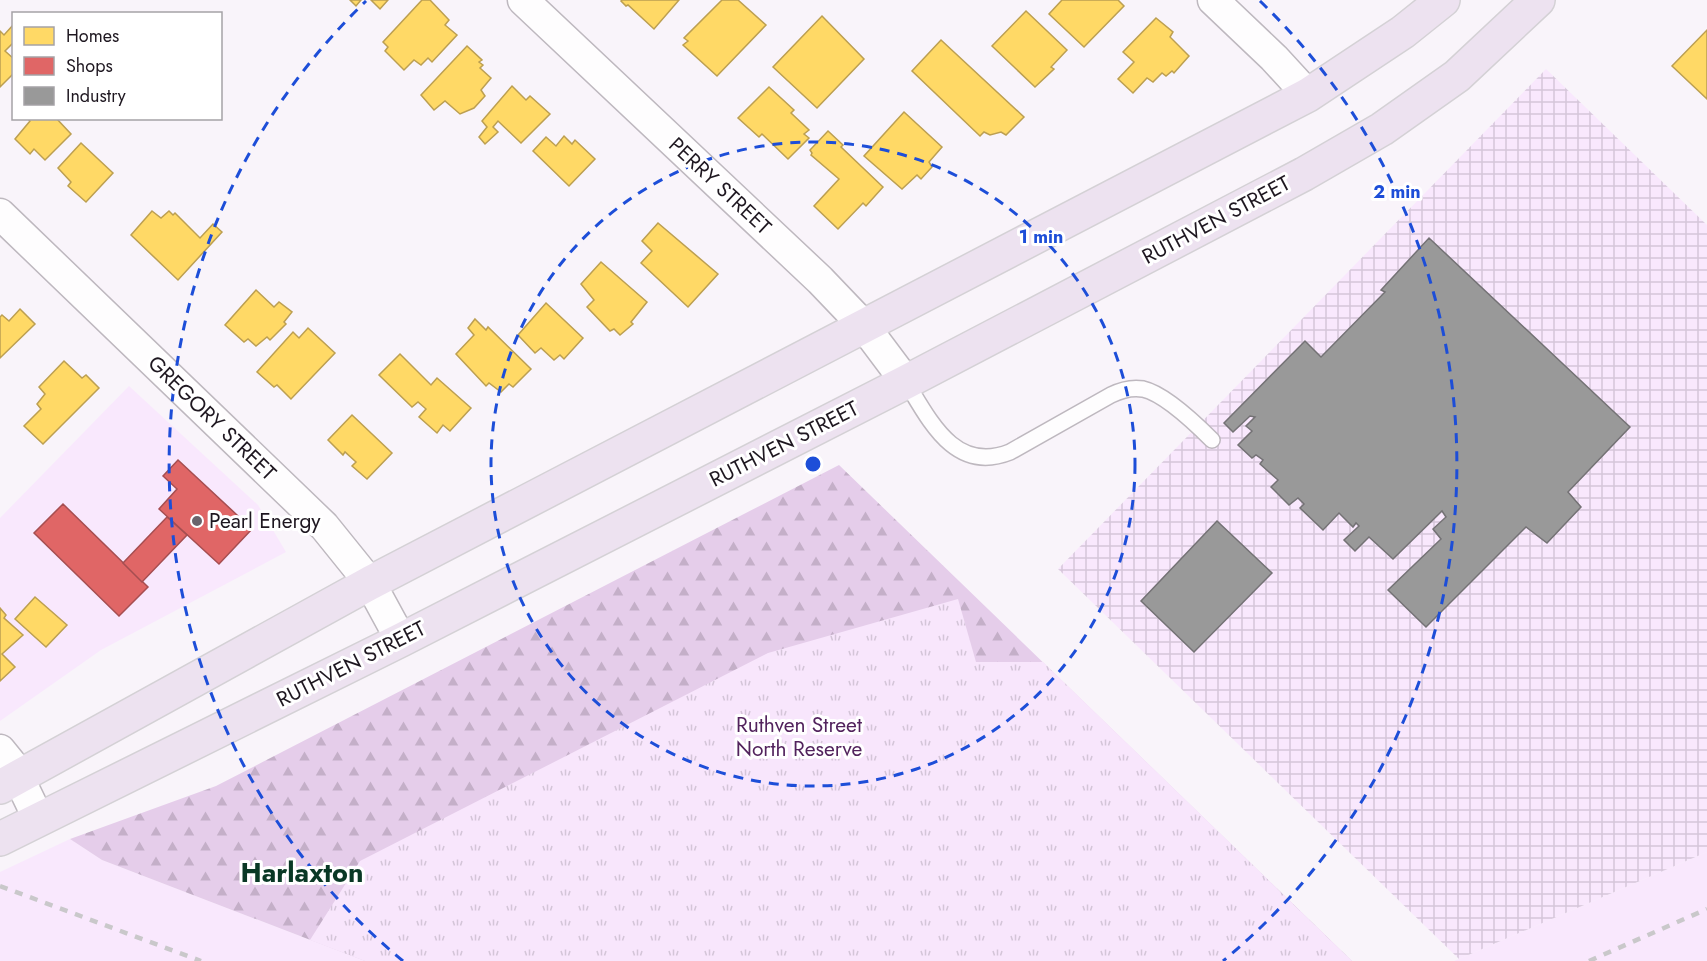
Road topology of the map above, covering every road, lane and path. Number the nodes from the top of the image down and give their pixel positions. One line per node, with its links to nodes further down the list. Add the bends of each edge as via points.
1 (523, 0): 9 (street, PERRY STREET)
2 (1213, 0): 7 (street)
3 (1443, 0): 7 (highway)
4 (1517, 0): 6 (highway)
5 (1538, 0): 6 (highway, RUTHVEN STREET)
6 (1457, 76): 10 (highway, RUTHVEN STREET, via 1382,129 1304,174)
7 (1308, 96): 9 (highway)
8 (0, 214): 12 (street, GREGORY STREET, via 324,526)
9 (864, 326): 10 (street, PERRY STREET); 12 (highway)
10 (906, 382): 11 (lane, via 938,433 956,448 979,457 1010,452 1111,395 1134,388 1152,393 1190,418); 13 (highway, RUTHVEN STREET)
11 (1212, 440)
12 (370, 583): 13 (street, GREGORY STREET); 14 (highway)
13 (401, 640): 15 (highway, RUTHVEN STREET)
14 (4, 771): 15 (street)
15 (39, 820): 16 (highway, RUTHVEN STREET)
16 (1, 838)

